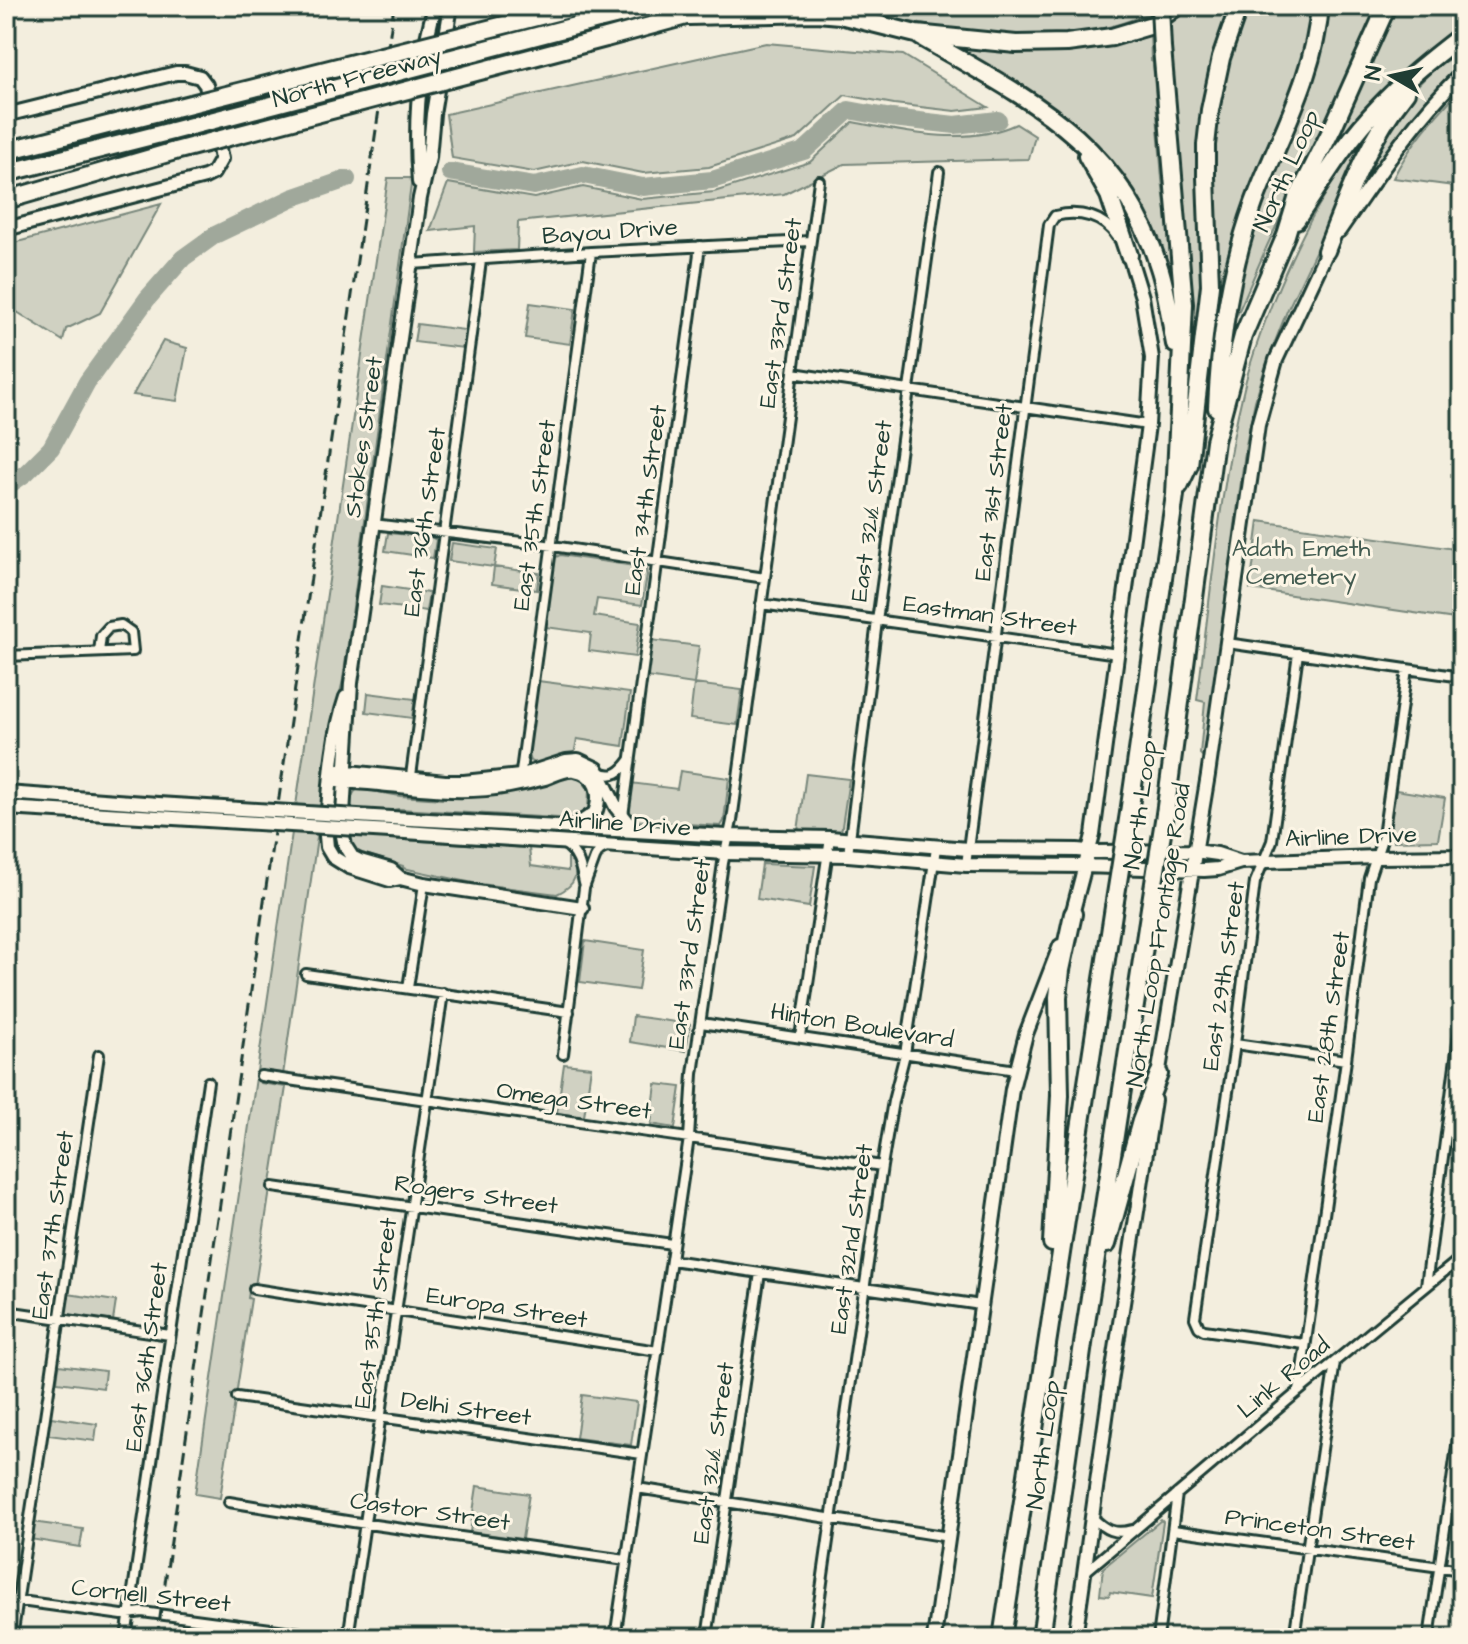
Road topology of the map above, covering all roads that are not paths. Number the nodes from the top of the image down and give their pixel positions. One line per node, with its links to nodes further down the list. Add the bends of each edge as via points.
1 (435, 6): 21 (main road, Stokes Street, via 417,107)
2 (451, 6): 21 (main road, Stokes Street)
3 (580, 6): 17 (highway, North Freeway, bridge)
4 (656, 6): 19 (highway, North Freeway, bridge)
5 (722, 6): 11 (highway, North Freeway)
6 (1160, 6): 32 (highway, North Loop, bridge, via 1184,304)
7 (1177, 6): 12 (highway, via 1152,25 1067,43 1016,44)
8 (1239, 6): 38 (highway, via 1210,110 1210,285 1189,465)
9 (1320, 6): 37 (highway, via 1311,61 1242,236 1218,371)
10 (1387, 6): 24 (highway, North Loop, via 1297,199)
11 (689, 16): 12 (highway, via 829,14); 22 (highway, North Freeway, bridge)
12 (916, 34): 16 (highway, via 1043,109)
13 (1457, 39): 24 (highway, via 1375,111); 27 (highway, via 1381,126)
14 (1462, 73): 27 (main road, North Loop Frontage Road, via 1424,113)
15 (6, 115): 23 (main road, via 185,73 206,85 221,159 205,177)
16 (1076, 137): 29 (highway, via 1109,195); 32 (highway, via 1117,180 1141,222 1160,268)
17 (6, 151)
18 (939, 172): 34 (street, East 32½ Street)
19 (6, 173)
20 (819, 181): 25 (street, East 33rd Street)
21 (420, 198): 31 (main road, Stokes Street)
22 (6, 200)
23 (6, 229)
24 (1286, 235): 37 (highway, North Loop, via 1243,336)
25 (810, 241): 26 (street, Bayou Drive); 33 (street, East 33rd Street)
26 (700, 246): 28 (street, Bayou Drive); 42 (street, East 34th Street)
27 (1326, 251): 47 (main road, North Loop Frontage Road, via 1276,360 1264,399)
28 (591, 252): 30 (street, Bayou Drive); 41 (street, East 35th Street)
29 (1129, 255): 35 (street, East 31st Street, via 1099,219 1069,214 1052,219); 36 (main road, via 1152,358)
30 (481, 261): 31 (street, Bayou Drive); 40 (street, East 36th Street)
31 (412, 264): 39 (main road, Stokes Street)
32 (1180, 366): 38 (highway, North Loop)
33 (793, 373): 34 (street); 43 (street, East 33rd Street)
34 (909, 390): 35 (street); 45 (street, East 32½ Street)
35 (1025, 406): 36 (street); 46 (street, East 31st Street)
36 (1148, 425): 50 (main road)
37 (1215, 441): 126 (highway, North Loop, bridge, via 1165,814)
38 (1175, 495): 128 (highway, North Loop, bridge)
39 (373, 524): 40 (street); 54 (main road, Stokes Street)
40 (444, 532): 41 (street); 60 (street, East 36th Street)
41 (551, 546): 42 (street); 59 (street, East 35th Street)
42 (658, 561): 43 (street); 55 (street, East 34th Street)
43 (765, 578): 44 (street, East 33rd Street)
44 (761, 604): 45 (street, Eastman Street); 68 (street, East 33rd Street)
45 (877, 621): 46 (street, Eastman Street); 70 (street, East 32½ Street)
46 (995, 637): 50 (street, Eastman Street); 74 (street, East 31st Street)
47 (1227, 643): 49 (street); 76 (main road, North Loop Frontage Road)
48 (99, 652): 48 (street, via 133,651 131,632 121,625 109,627 101,636); 51 (street)
49 (1298, 653): 52 (street); 83 (street, East 29th Street, via 1272,841)
50 (1118, 654): 75 (main road)
51 (6, 656)
52 (1407, 669): 53 (street); 81 (street, East 28th Street)
53 (1462, 677)
54 (351, 683): 57 (main road, Stokes Street, via 336,733); 58 (main road, Stokes Street)
55 (631, 759): 56 (street, via 616,774); 64 (street, East 34th Street)
56 (597, 769): 59 (main road, Airline Drive, via 572,760); 64 (main road, Airline Drive)
57 (331, 775): 58 (main road, Airline Drive); 88 (main road, Stokes Street, via 326,842 333,857 390,880)
58 (346, 776): 60 (main road, Airline Drive); 88 (main road, Stokes Street, via 345,846 356,859)
59 (520, 780): 60 (main road, Airline Drive, via 480,790); 66 (main road, Airline Drive, via 573,769 594,782 599,796 595,813)
60 (410, 784)
61 (6, 793): 63 (main road, Airline Drive)
62 (6, 808): 63 (main road, Airline Drive)
63 (158, 810): 65 (main road, Airline Drive, bridge)
64 (623, 816): 67 (main road, Airline Drive)
65 (391, 824): 66 (main road, Airline Drive); 71 (main road, Airline Drive)
66 (573, 828): 67 (main road, Airline Drive)
67 (635, 831): 68 (main road, Airline Drive)
68 (727, 836): 69 (main road, Airline Drive); 77 (street, East 33rd Street)
69 (830, 838): 70 (main road, Airline Drive); 78 (street)
70 (850, 840): 73 (main road, Airline Drive); 79 (street, East 32½ Street)
71 (555, 841): 72 (main road, Airline Drive); 90 (street, via 572,849)
72 (610, 844): 77 (main road, Airline Drive); 90 (street, via 599,851)
73 (936, 848): 74 (main road, Airline Drive); 84 (street, East 32nd Street)
74 (968, 849): 75 (main road, Airline Drive); 85 (street, East 31st Street)
75 (1088, 850): 76 (main road, Airline Drive); 86 (main road)
76 (1195, 851): 82 (main road, Airline Drive); 87 (main road, North Loop Frontage Road)
77 (725, 853): 78 (main road, Airline Drive); 98 (street, East 33rd Street)
78 (827, 854): 79 (main road, Airline Drive); 99 (street)
79 (848, 855): 84 (main road, Airline Drive)
80 (1462, 856): 81 (main road, Airline Drive)
81 (1376, 857): 83 (main road, Airline Drive); 104 (street, East 28th Street)
82 (1241, 862): 83 (main road, Airline Drive); 87 (main road, Airline Drive)
83 (1263, 862): 100 (street, East 29th Street, via 1255,882)
84 (933, 863): 85 (main road, Airline Drive); 102 (street, East 32nd Street)
85 (966, 865): 86 (main road, Airline Drive)
86 (1084, 866): 87 (main road, Airline Drive); 92 (main road)
87 (1193, 869): 106 (main road, North Loop Frontage Road)
88 (400, 878): 89 (main road)
89 (424, 884): 91 (main road); 94 (street)
90 (584, 888): 91 (street)
91 (582, 908): 96 (street)
92 (1073, 914): 105 (main road); 128 (highway, via 1058,997 1060,1095)
93 (306, 974): 94 (street)
94 (408, 988): 95 (street)
95 (443, 993): 96 (street); 110 (street, East 35th Street)
96 (569, 1012): 101 (street)
97 (1462, 1012): 108 (street)
98 (701, 1023): 99 (street, Hinton Boulevard); 111 (street, East 33rd Street)
99 (800, 1037): 102 (street, Hinton Boulevard)
100 (1235, 1044): 104 (street); 129 (street, East 29th Street, via 1196,1321 1204,1330)
101 (563, 1054)
102 (905, 1054): 105 (street, Hinton Boulevard); 112 (street, East 32nd Street)
103 (99, 1055): 125 (street, East 37th Street)
104 (1346, 1060): 129 (street, East 28th Street)
105 (1016, 1070): 122 (main road)
106 (1159, 1074): 126 (highway, via 1141,1121); 141 (main road, North Loop Frontage Road)
107 (261, 1076): 110 (street, Omega Street)
108 (1458, 1078): 119 (street)
109 (208, 1082): 127 (street, East 36th Street)
110 (428, 1100): 111 (street, Omega Street); 114 (street, East 35th Street)
111 (689, 1138): 112 (street, Omega Street); 115 (street, East 33rd Street)
112 (882, 1166): 120 (street, East 32nd Street)
113 (273, 1187): 114 (street, Rogers Street)
114 (412, 1206): 115 (street, Rogers Street); 124 (street, East 35th Street)
115 (672, 1244): 117 (street, East 33rd Street)
116 (1462, 1257): 119 (street, Link Road)
117 (671, 1260): 118 (street); 130 (street, East 33rd Street)
118 (760, 1273): 120 (street); 140 (street, East 32½ Street)
119 (1425, 1287): 131 (street, Link Road)
120 (866, 1288): 122 (street); 142 (street, East 32nd Street)
121 (254, 1289): 124 (street, Europa Street)
122 (981, 1305): 146 (main road)
123 (6, 1311): 125 (street)
124 (396, 1311): 130 (street, Europa Street); 135 (street, East 35th Street)
125 (60, 1320): 127 (street); 153 (street, East 37th Street)
126 (1086, 1323): 155 (highway, North Loop)
127 (170, 1335): 154 (street, East 36th Street)
128 (1047, 1339): 164 (highway, North Loop)
129 (1304, 1344): 132 (street, East 28th Street)
130 (658, 1351): 136 (street, East 33rd Street)
131 (1335, 1361): 132 (street, Link Road); 147 (street)
132 (1299, 1391): 138 (street, Link Road)
133 (237, 1397): 135 (street, Delhi Street)
134 (1462, 1412): 149 (street)
135 (381, 1417): 136 (street, Delhi Street); 143 (street, East 35th Street)
136 (642, 1454): 137 (street, East 33rd Street)
137 (637, 1488): 140 (street); 148 (street, East 33rd Street)
138 (1177, 1494): 144 (street, Link Road); 145 (street)
139 (229, 1502): 143 (street, Castor Street)
140 (727, 1502): 142 (street); 161 (street, East 32½ Street)
141 (1092, 1517): 144 (street, via 1110,1531); 151 (main road, North Loop Frontage Road)
142 (832, 1519): 146 (street); 162 (street, East 32nd Street)
143 (366, 1524): 148 (street, Castor Street); 159 (street, East 35th Street)
144 (1133, 1530): 151 (street, Link Road)
145 (1173, 1530): 147 (street, Princeton Street); 166 (street)
146 (949, 1537): 163 (main road)
147 (1307, 1548): 149 (street, Princeton Street); 167 (street)
148 (626, 1560): 160 (street, East 33rd Street)
149 (1440, 1567): 150 (street, Princeton Street); 168 (street)
150 (1462, 1570)
151 (1085, 1572): 165 (main road, North Loop Frontage Road)
152 (6, 1599): 153 (street, Cornell Street)
153 (17, 1601): 154 (street, Cornell Street); 156 (street, East 37th Street)
154 (130, 1613): 157 (street, East 36th Street); 158 (street, Cornell Street)
155 (1041, 1636)
156 (12, 1638)
157 (126, 1638)
158 (339, 1638)
159 (348, 1638)
160 (615, 1638)
161 (707, 1638)
162 (814, 1638)
163 (934, 1638)
164 (1002, 1638)
165 (1075, 1638)
166 (1158, 1638)
167 (1294, 1638)
168 (1429, 1638)

